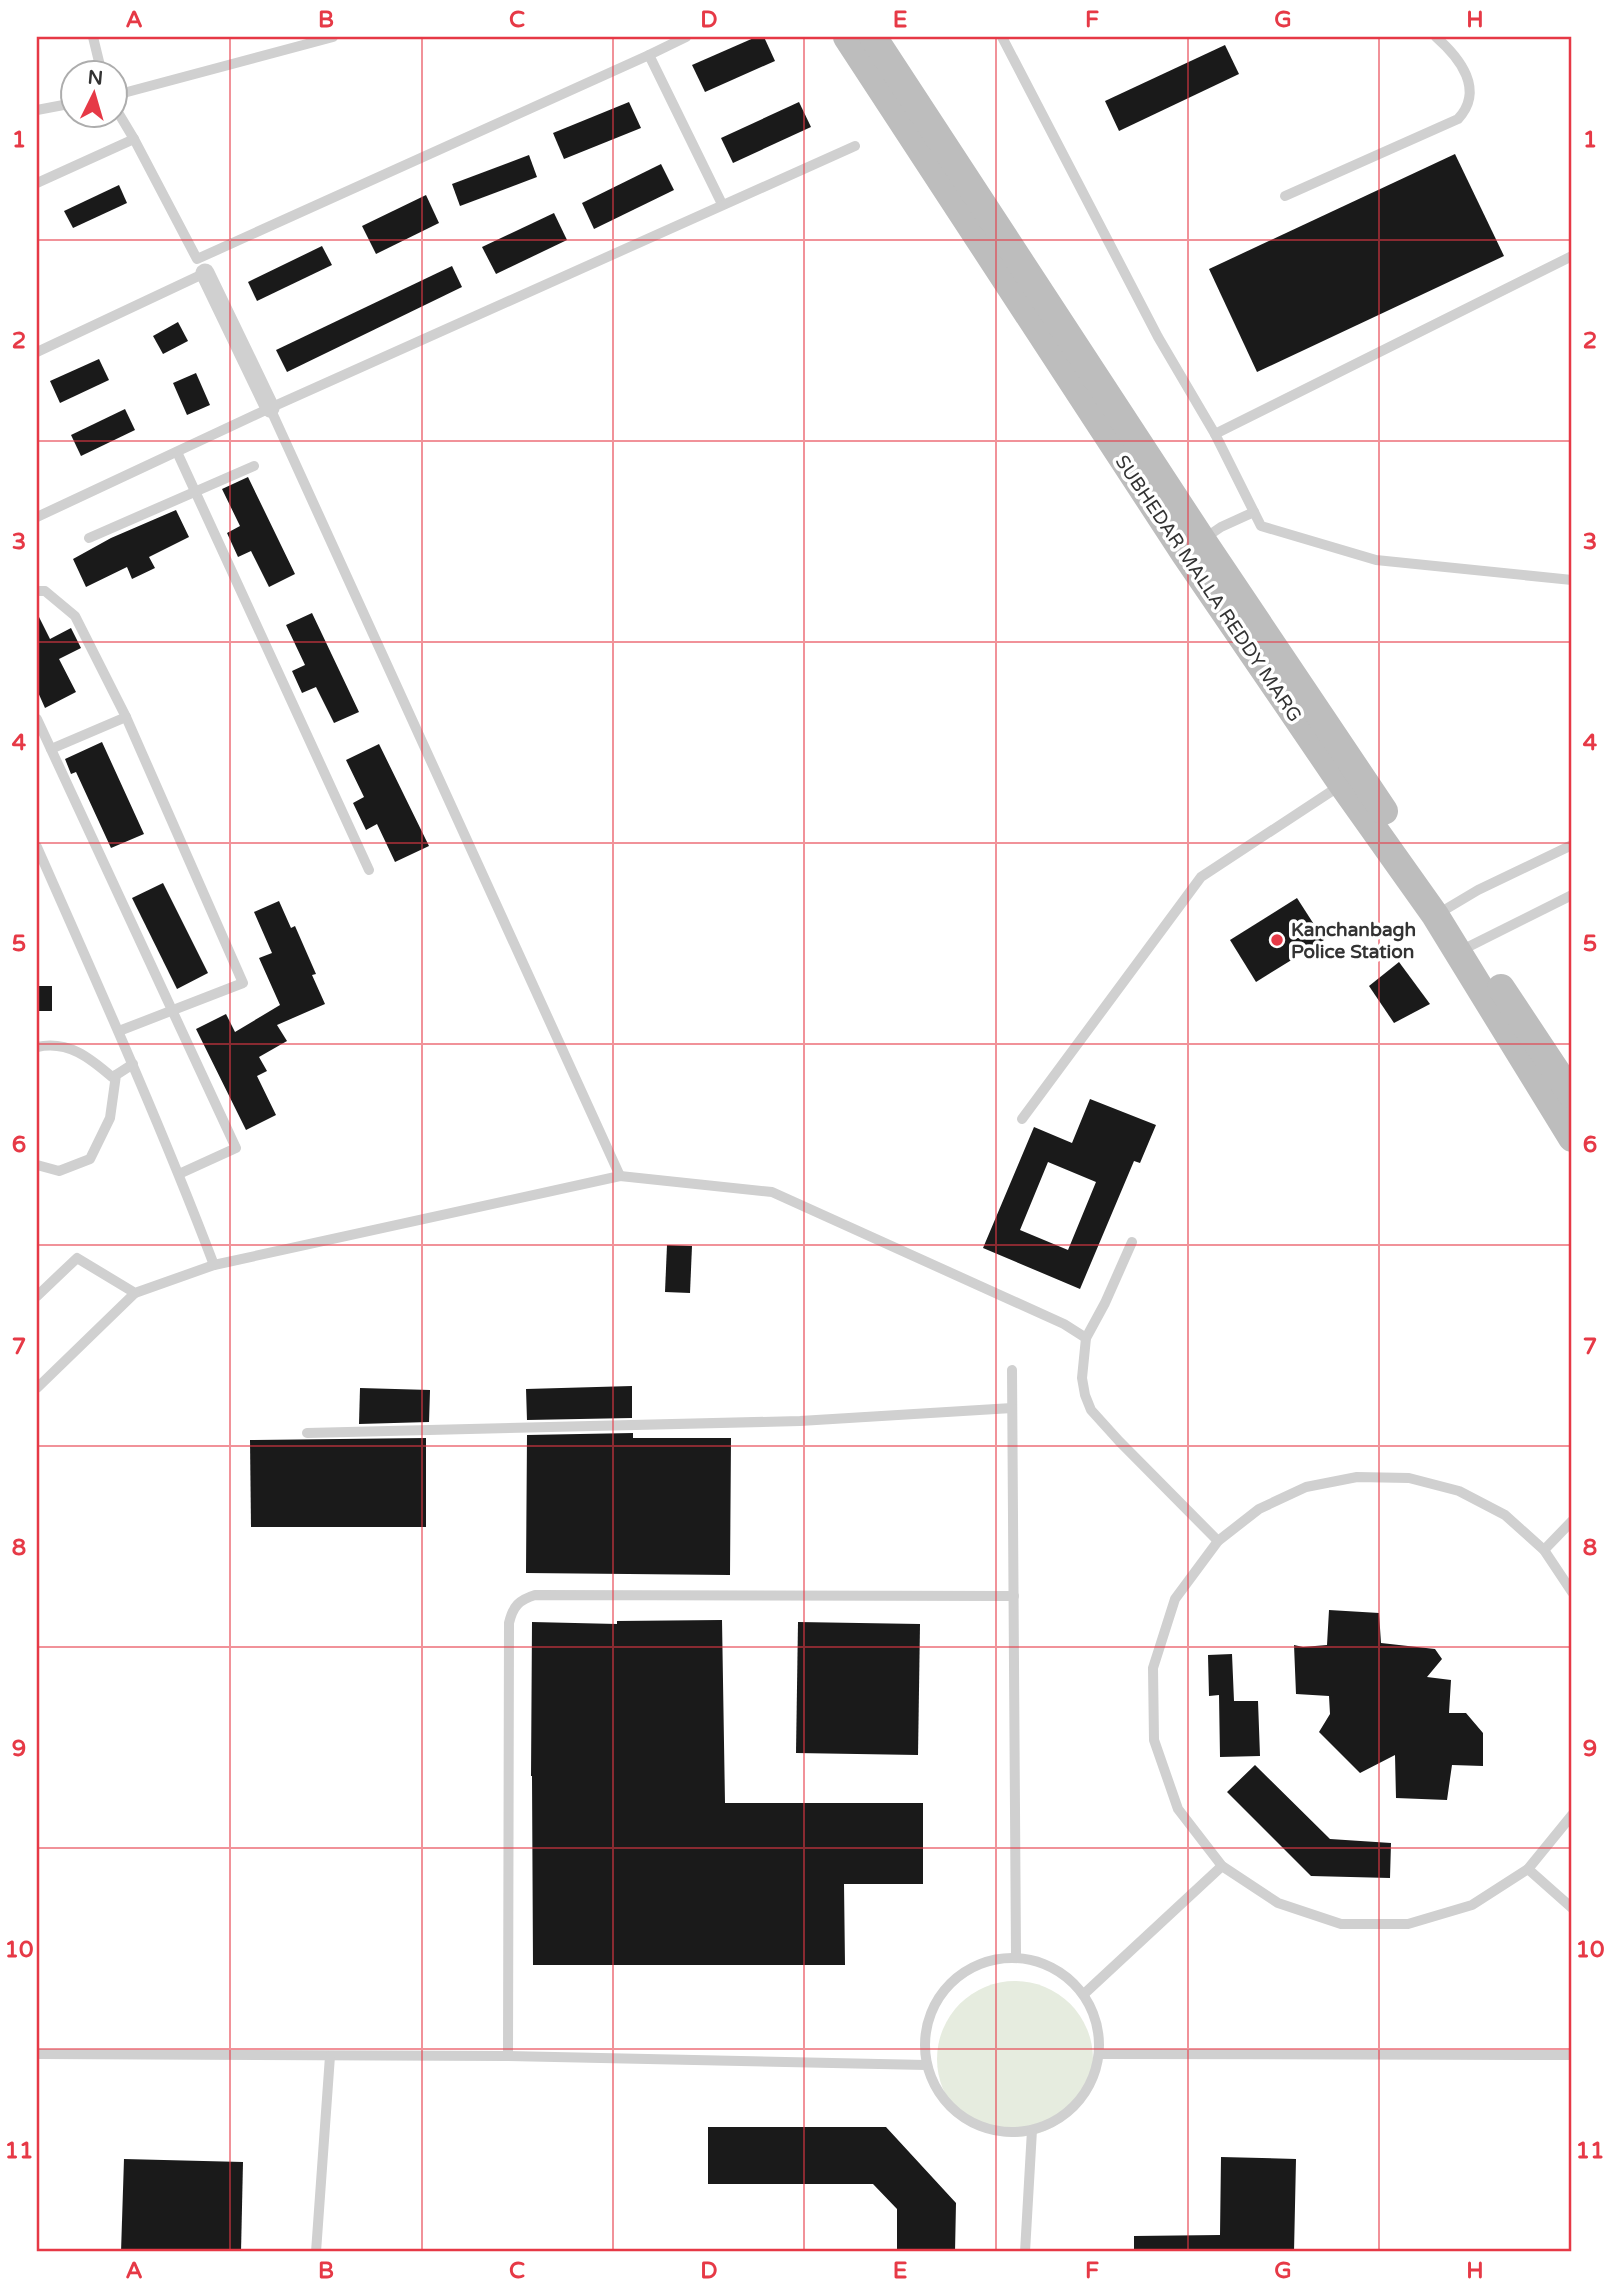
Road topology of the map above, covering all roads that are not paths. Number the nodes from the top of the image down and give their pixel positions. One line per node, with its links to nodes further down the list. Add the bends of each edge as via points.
1 (93, 37): 9 (lane)
2 (333, 37): 10 (lane)
3 (686, 37): 8 (lane)
4 (847, 37): 36 (main road, SUBHEDAR MALLA REDDY MARG, via 1185,554)
5 (873, 37): 30 (main road, SUBHEDAR MALLA REDDY MARG)
6 (1002, 37): 23 (lane, via 1158,337)
7 (1436, 37): 17 (lane, via 1453,51 1469,86 1470,98 1458,119)
8 (649, 55): 18 (lane); 20 (lane)
9 (99, 60)
10 (130, 91)
11 (60, 106): 12 (lane)
12 (37, 110)
13 (129, 130): 14 (lane)
14 (134, 139): 16 (lane); 20 (lane)
15 (855, 146): 18 (lane)
16 (37, 183)
17 (1285, 196)
18 (722, 204): 22 (lane)
19 (1572, 256): 23 (lane)
20 (201, 266): 21 (lane); 22 (street)
21 (37, 352)
22 (270, 408): 24 (lane); 53 (lane)
23 (1215, 434): 27 (lane)
24 (177, 452): 26 (lane); 28 (lane)
25 (254, 466): 26 (lane)
26 (197, 492): 29 (lane); 39 (lane)
27 (1254, 512): 30 (lane); 31 (lane, via 1261,526 1376,561)
28 (37, 517)
29 (89, 538)
30 (1202, 540): 41 (main road, SUBHEDAR MALLA REDDY MARG)
31 (1572, 580)
32 (37, 591): 33 (lane, via 45,591 75,616)
33 (126, 717): 35 (lane); 43 (lane, via 243,984)
34 (37, 719): 35 (lane)
35 (51, 749): 43 (lane)
36 (1342, 784): 41 (main road, SUBHEDAR MALLA REDDY MARG); 49 (lane, via 1201,877)
37 (1572, 845): 41 (lane)
38 (37, 847): 44 (lane)
39 (369, 870)
40 (1572, 895): 42 (lane)
41 (1442, 911): 42 (main road, SUBHEDAR MALLA REDDY MARG)
42 (1465, 949): 48 (main road, SUBHEDAR MALLA REDDY MARG); 50 (main road, SUBHEDAR MALLA REDDY MARG)
43 (171, 1011): 44 (lane); 52 (lane, via 236,1148)
44 (119, 1031): 46 (lane)
45 (37, 1047): 47 (lane, via 51,1044 86,1055)
46 (132, 1063): 47 (lane); 52 (lane)
47 (116, 1075): 51 (lane, via 110,1118 90,1159 60,1171)
48 (1572, 1095)
49 (1022, 1119)
50 (1572, 1138)
51 (37, 1165)
52 (179, 1174): 55 (lane)
53 (620, 1176): 55 (lane); 58 (lane, via 772,1192)
54 (1132, 1242): 58 (lane)
55 (214, 1265): 56 (lane)
56 (135, 1293): 57 (lane, via 77,1258); 60 (lane)
57 (37, 1296)
58 (1086, 1338): 64 (lane, via 1082,1378 1091,1410)
59 (1012, 1370): 61 (lane)
60 (37, 1388)
61 (1012, 1408): 62 (lane, via 800,1421); 67 (lane)
62 (307, 1433)
63 (1572, 1521): 65 (lane)
64 (1218, 1541): 65 (lane, via 1258,1509 1306,1487 1357,1477 1409,1478 1459,1491 1505,1515); 69 (lane, via 1175,1599 1153,1668 1154,1740 1178,1809)
65 (1544, 1550): 66 (lane)
66 (1572, 1592)
67 (1014, 1596): 72 (lane); 78 (lane, via 535,1595 522,1599 512,1609 509,1623)
68 (1572, 1815): 70 (lane)
69 (1222, 1866): 70 (lane, via 1278,1903 1341,1924 1408,1924 1472,1905); 73 (lane)
70 (1528, 1869): 71 (lane)
71 (1572, 1908)
72 (1016, 1957): 73 (lane, via 1055,1968); 79 (lane, via 984,1961 956,1977 935,2002 925,2033)
73 (1084, 1994): 75 (lane, via 1098,2023)
74 (37, 2054): 77 (lane)
75 (1100, 2054): 76 (lane); 80 (lane, via 1089,2088 1065,2115)
76 (1572, 2055)
77 (330, 2056): 78 (lane); 81 (lane)
78 (508, 2056): 79 (lane)
79 (926, 2065): 80 (lane, via 941,2096 966,2119 998,2131)
80 (1032, 2130): 82 (lane)
81 (316, 2252)
82 (1025, 2252)

